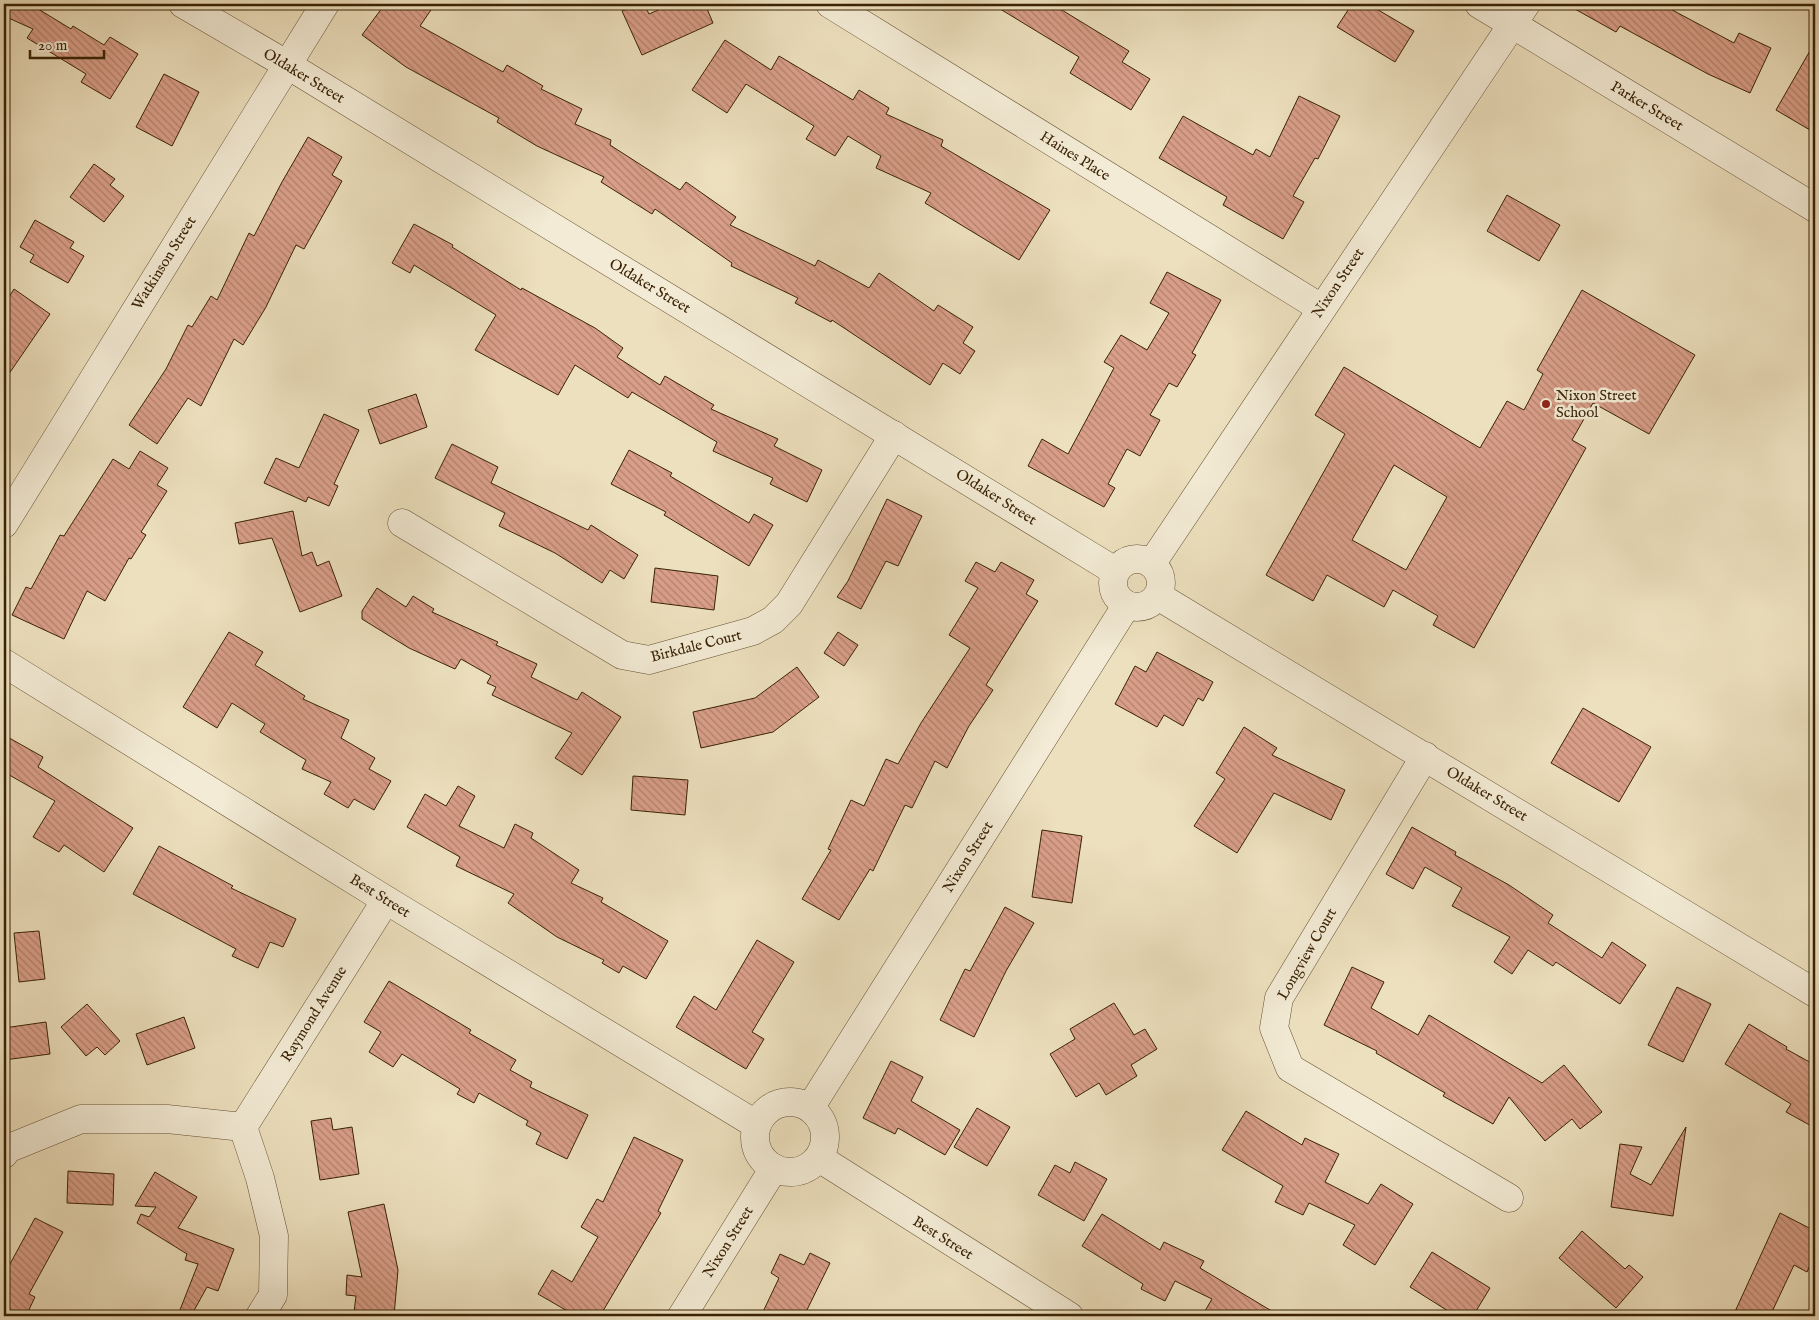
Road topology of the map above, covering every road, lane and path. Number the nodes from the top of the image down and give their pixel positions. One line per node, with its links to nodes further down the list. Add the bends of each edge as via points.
1 (183, 4): 6 (street, Oldaker Street)
2 (325, 4): 6 (street, Watkinson Street)
3 (830, 4): 8 (street, Haines Place)
4 (1479, 4): 5 (street, Parker Street)
5 (1520, 14): 7 (street, Parker Street); 8 (street, Nixon Street)
6 (286, 64): 9 (street, Oldaker Street); 11 (street, Watkinson Street)
7 (1815, 208)
8 (1321, 308): 12 (street, Nixon Street)
9 (894, 435): 10 (street, Birkdale Court, via 789,604 773,620 753,631 649,660 622,655); 13 (street, Oldaker Street)
10 (402, 523)
11 (4, 524)
12 (1152, 564): 13 (street, via 1131,560 1121,564); 14 (street, via 1161,577)
13 (1116, 571): 15 (street, via 1112,588)
14 (1158, 596): 15 (street, via 1140,608); 17 (street, Oldaker Street)
15 (1126, 606): 20 (street, Nixon Street)
16 (4, 663): 18 (street, Best Street)
17 (1425, 756): 19 (street, Oldaker Street); 26 (street, Longview Court, via 1279,998 1274,1028 1290,1068)
18 (386, 900): 21 (street, Best Street); 22 (street, Raymond Avenue)
19 (1815, 993)
20 (810, 1108): 21 (street, via 794,1102 780,1104 764,1115); 24 (street, via 821,1119 825,1131 824,1147)
21 (757, 1125): 25 (street, via 755,1137 759,1152)
22 (243, 1127): 23 (street, via 167,1119 81,1119 7,1149); 27 (street, via 274,1236 273,1295)
23 (4, 1154)
24 (818, 1158): 25 (street, via 798,1172); 29 (street, Best Street)
25 (774, 1168): 28 (street, Nixon Street)
26 (1509, 1198)
27 (260, 1316)
28 (682, 1316)
29 (1068, 1316)

